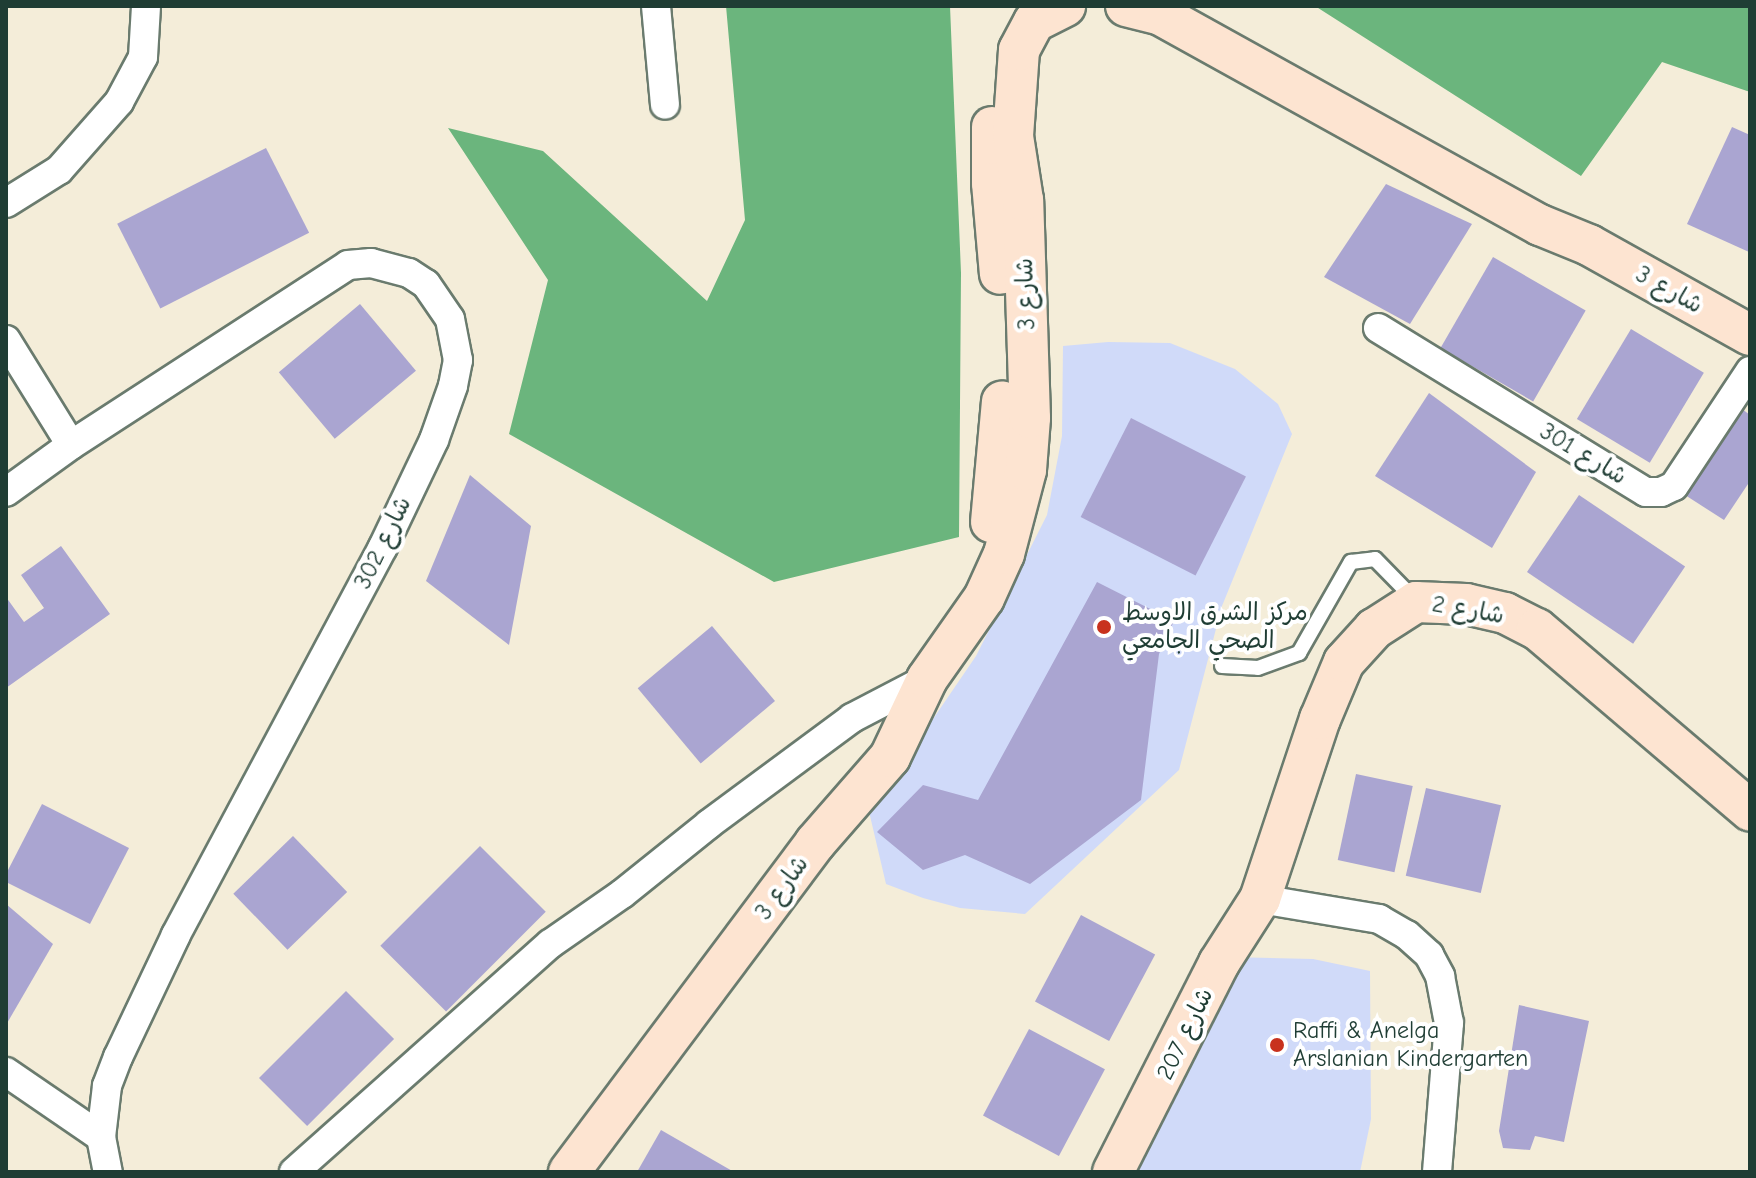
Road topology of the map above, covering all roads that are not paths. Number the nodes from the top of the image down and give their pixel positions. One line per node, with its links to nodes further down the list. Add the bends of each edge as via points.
1 (146, 6): 8 (street, via 143,57 119,102 59,170)
2 (656, 6): 7 (street)
3 (1029, 6): 16 (street, شارع 3, via 1003,37 994,69 992,183 1003,303 1001,435)
4 (1065, 6): 16 (street, شارع 3, via 1034,22 1019,50 1013,136 1023,200 1030,418 1013,530)
5 (1126, 6): 9 (street, شارع 3, via 1159,14 1540,225)
6 (1189, 6): 9 (street, شارع 3, via 1399,113 1549,211)
7 (665, 105)
8 (6, 203)
9 (1589, 245): 11 (street, شارع 3)
10 (1378, 328): 13 (street, شارع 301, via 1646,492 1674,486)
11 (1750, 335)
12 (6, 340): 14 (street)
13 (1750, 371)
14 (71, 445): 15 (street, شارع 302); 23 (street, شارع 302, via 348,265 371,263 409,273 426,284 450,319 458,360 434,440 383,547 176,935 107,1086)
15 (6, 492)
16 (984, 598): 19 (street, شارع 3)
17 (1416, 602): 18 (lane, via 1375,559 1351,562 1299,653 1258,668); 20 (street, شارع 2, via 1466,604 1505,613 1537,629); 21 (street, شارع 2, via 1374,629 1344,662)
18 (1222, 666)
19 (927, 679): 25 (street, via 852,718 550,944); 26 (street, شارع 3, via 890,757 815,843)
20 (1750, 810)
21 (1260, 899): 27 (street, شارع 207, via 1219,963); 28 (street, via 1379,919 1429,955 1440,976 1449,1023)
22 (6, 1072): 23 (street)
23 (101, 1137): 24 (street, شارع 302)
24 (108, 1172)
25 (294, 1172)
26 (569, 1172)
27 (1113, 1172)
28 (1437, 1172)

